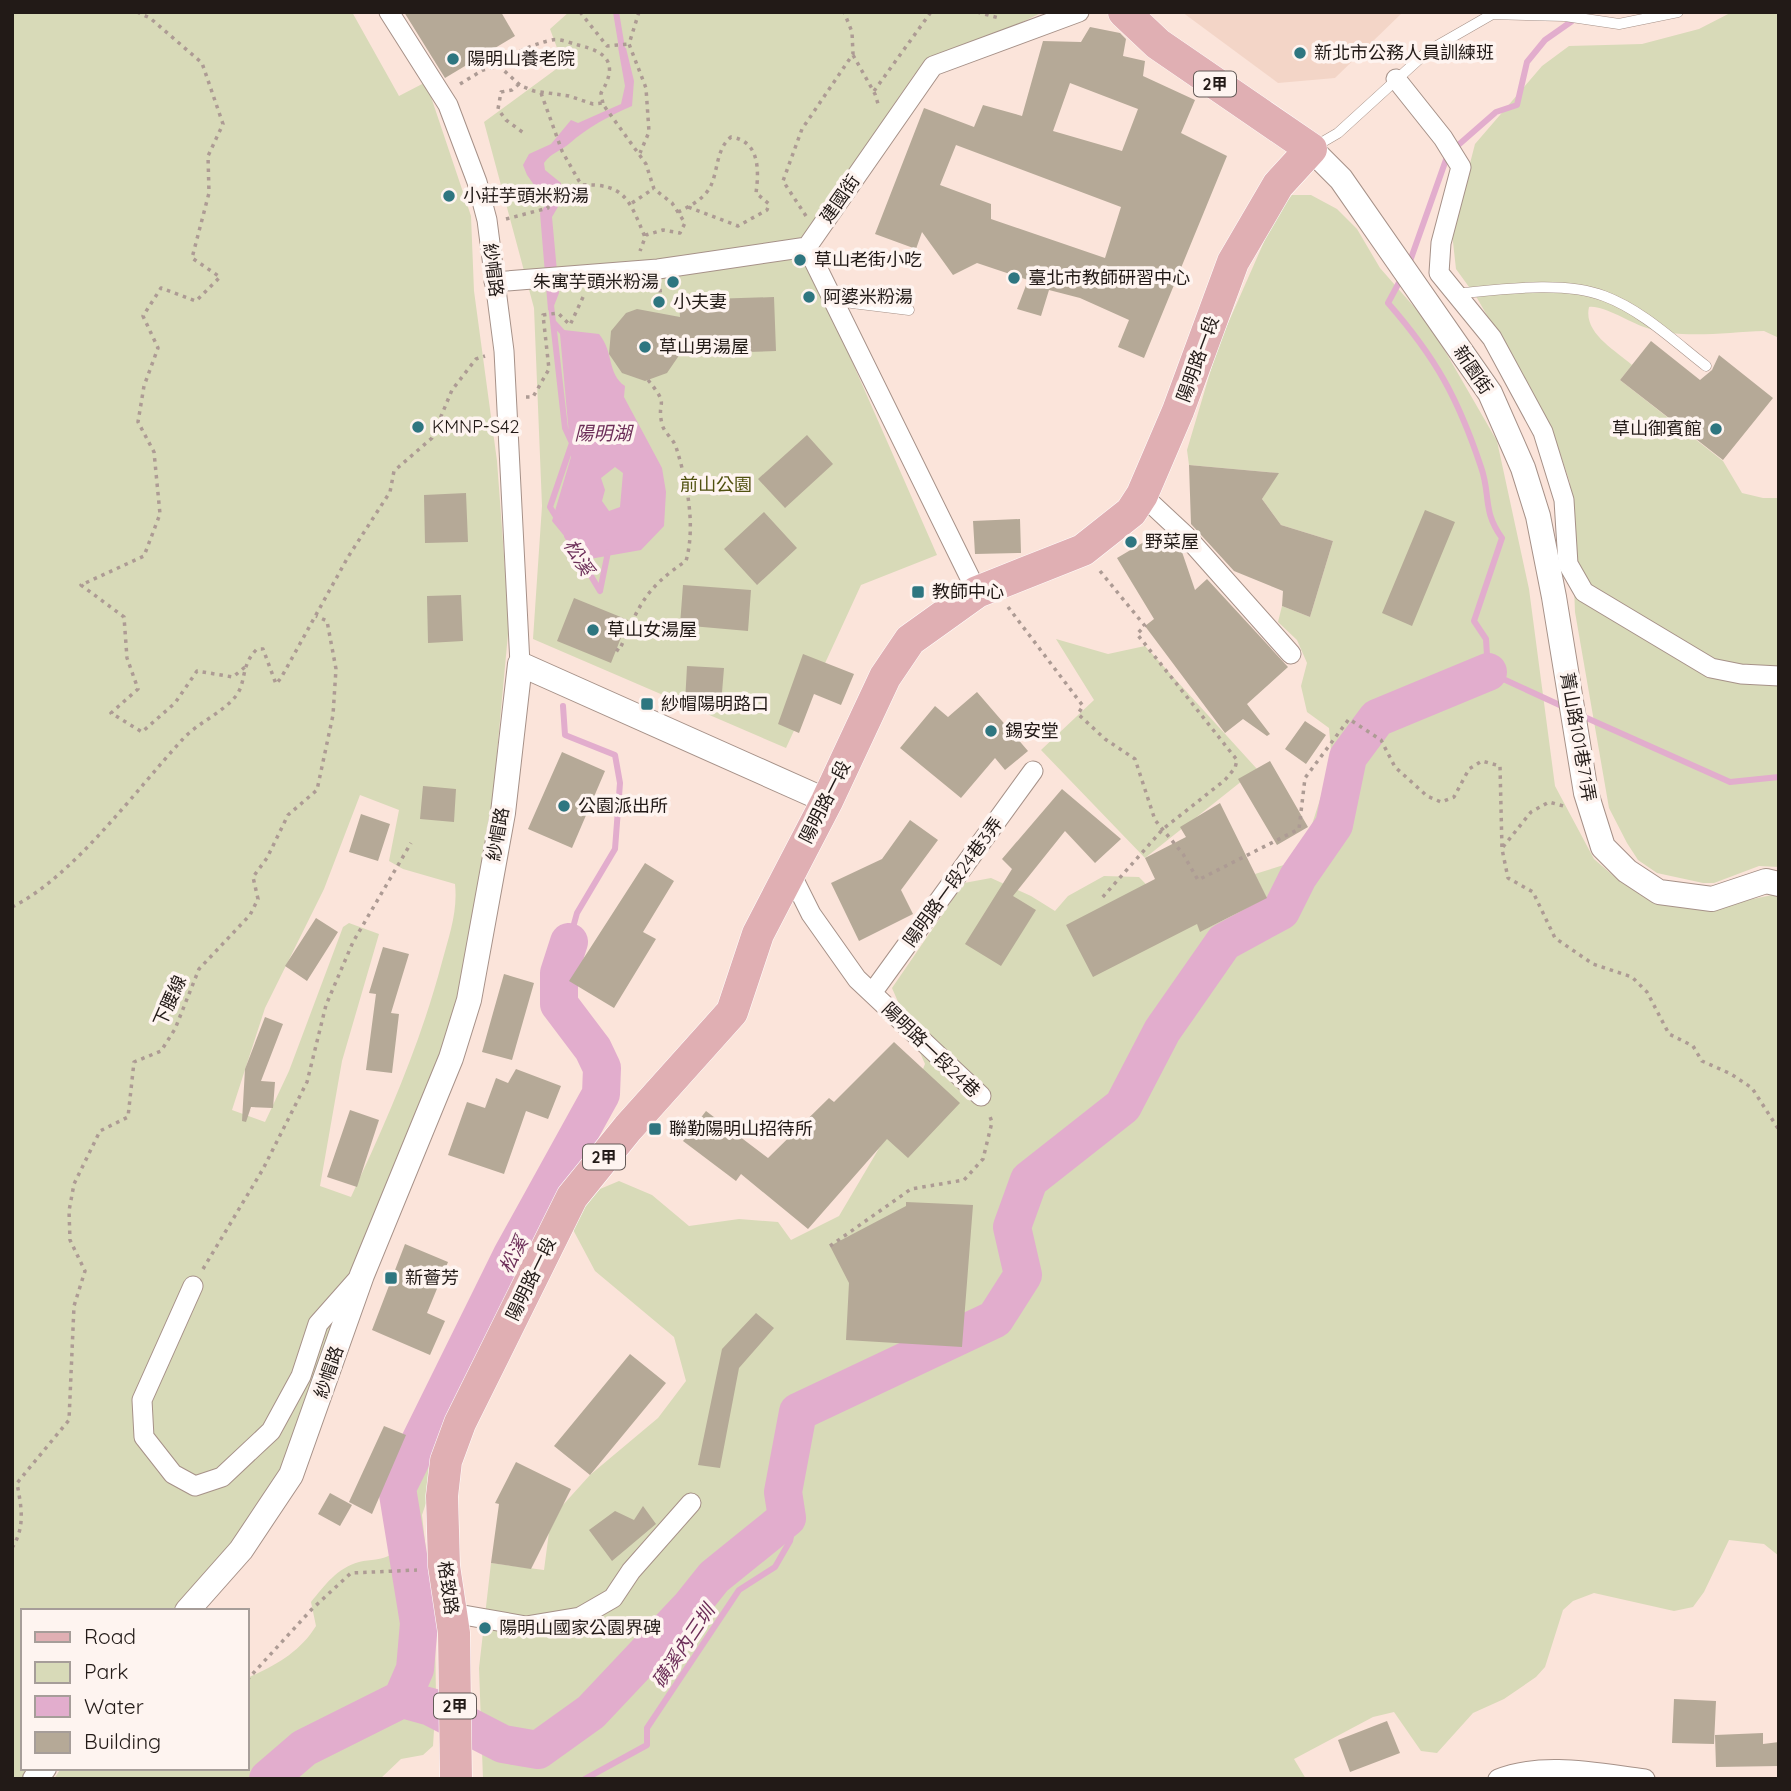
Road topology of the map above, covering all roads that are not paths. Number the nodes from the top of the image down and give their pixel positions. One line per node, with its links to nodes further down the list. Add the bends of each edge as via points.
1 (389, 12): 9 (street, 紗帽路, via 442,95 477,182)
2 (1079, 12): 8 (street, 建國街, via 933,66)
3 (1124, 12): 7 (main road, 2甲, via 1158,44)
4 (1678, 12): 5 (lane, via 1619,24)
5 (1492, 13): 6 (lane, via 1428,51)
6 (1396, 79): 7 (lane, via 1338,133); 10 (street, 新園街, via 1461,167 1441,243 1439,273)
7 (1311, 149): 14 (main road, 陽明路一段 / 2甲, via 1278,185 1233,261); 17 (street, 新園街, via 1341,179 1490,393 1523,468)
8 (812, 240): 9 (street, via 636,270); 11 (street)
9 (494, 282): 19 (street, 紗帽路, via 504,351)
10 (1454, 294): 13 (lane, via 1577,288 1631,309); 15 (street, 新園街, via 1492,338 1543,432 1564,500 1569,564)
11 (836, 301): 12 (lane); 16 (street)
12 (909, 310)
13 (1706, 366)
14 (1142, 495): 16 (main road, 陽明路一段 / 2甲, via 1131,512 1083,550); 18 (street, via 1186,536)
15 (1584, 592): 17 (street); 20 (street, via 1711,668)
16 (990, 596): 22 (main road, 陽明路一段 / 2甲, via 910,640 885,677)
17 (1554, 597): 24 (street, 菁山路101巷71弄, via 1586,793 1603,847 1627,871 1659,892 1712,899 1766,881)
18 (1291, 654)
19 (520, 664): 22 (street); 27 (street, 紗帽路, via 503,813 469,1000 422,1134)
20 (1779, 676)
21 (1034, 771): 25 (street, 陽明路一段24巷3弄)
22 (827, 801): 23 (main road, 陽明路一段 / 2甲)
23 (789, 870): 25 (street, 陽明路一段24巷, via 811,914); 30 (main road, 陽明路一段 / 2甲, via 758,934 732,1012 572,1197 460,1423 446,1461)
24 (1779, 884)
25 (872, 993): 26 (street, 陽明路一段24巷)
26 (981, 1096)
27 (362, 1275): 28 (street, via 318,1324 301,1377 271,1431 222,1477 195,1486 173,1474 144,1437 142,1400); 31 (street, 紗帽路, via 291,1475 241,1550)
28 (193, 1286)
29 (691, 1503): 32 (street, via 631,1570 613,1598 580,1617 526,1626)
30 (436, 1556): 32 (main road, 格致路 / 2甲)
31 (189, 1609)
32 (453, 1623): 33 (main road, 2甲)
33 (456, 1779)
34 (1498, 1779): 35 (street, via 1521,1770)
35 (1645, 1779)

